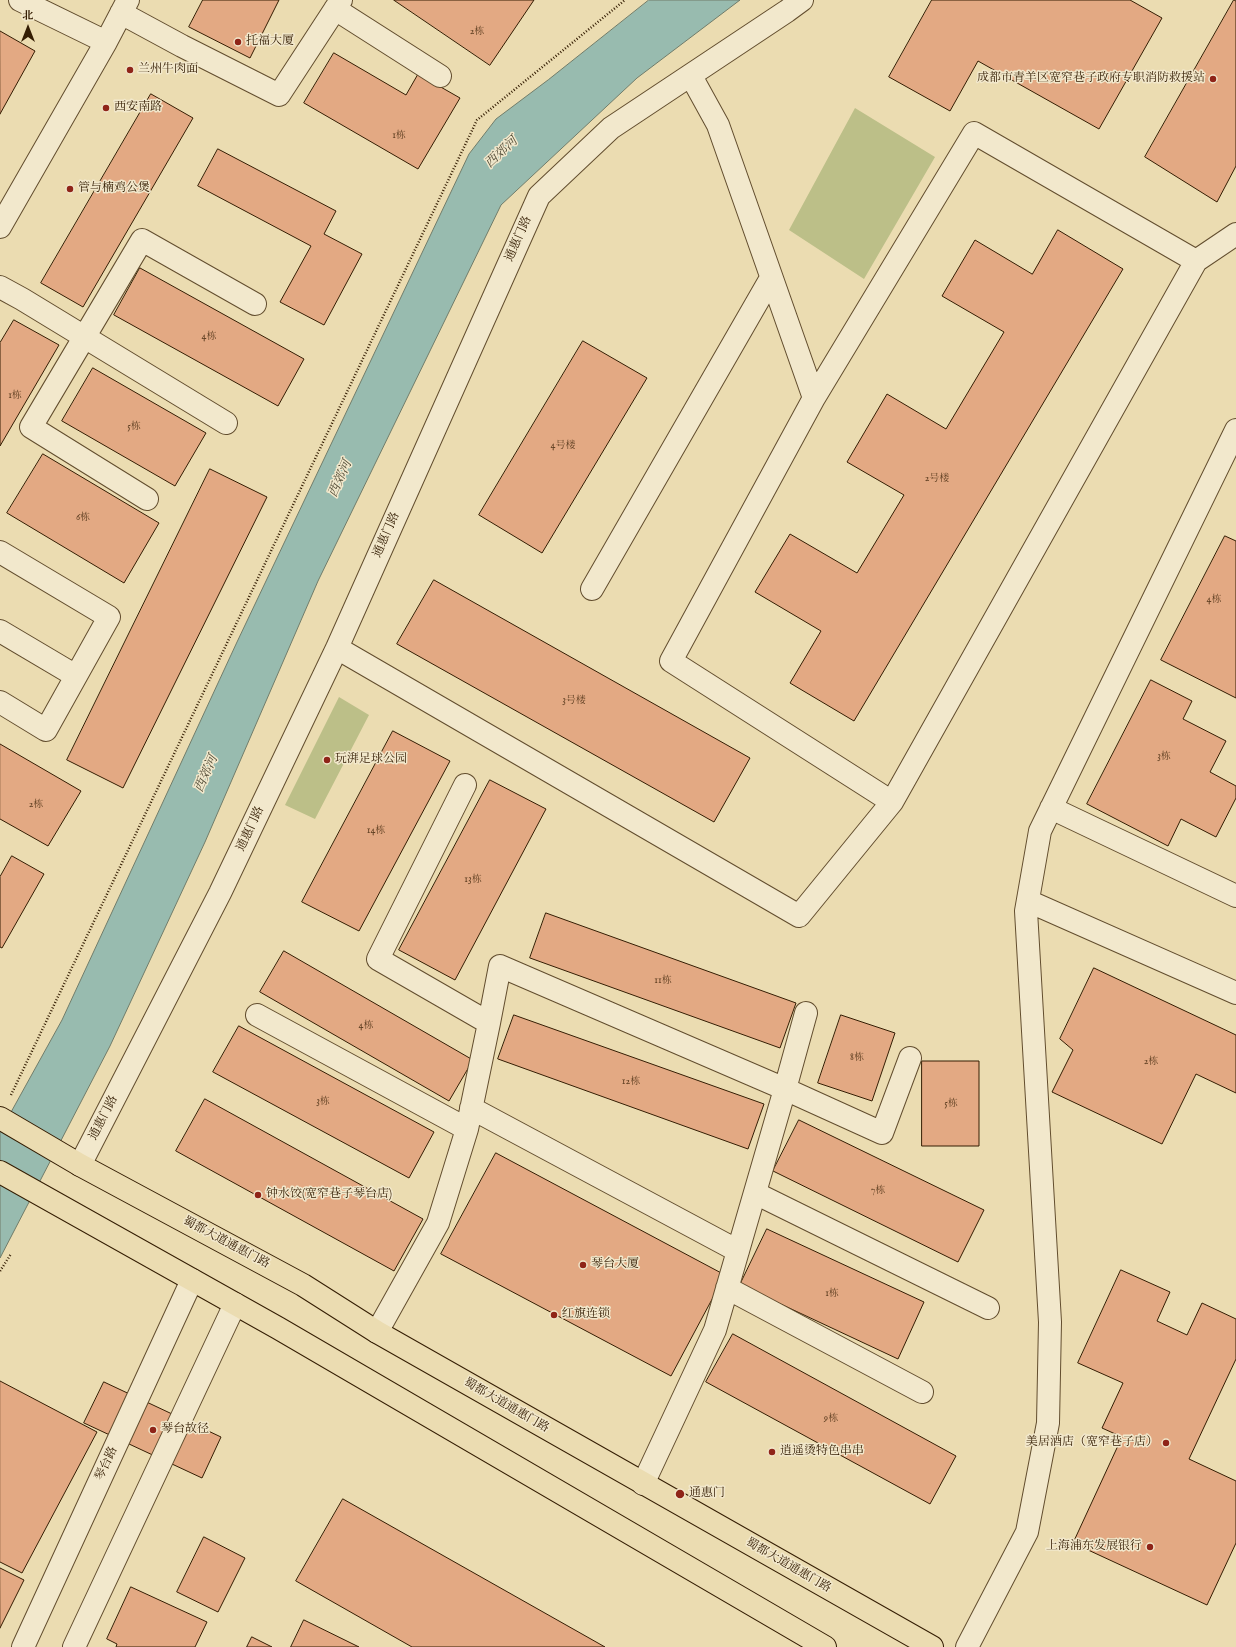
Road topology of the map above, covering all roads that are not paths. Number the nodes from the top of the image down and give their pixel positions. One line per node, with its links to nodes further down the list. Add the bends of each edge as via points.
1 (20, 0): 5 (street)
2 (802, 0): 7 (street, 通惠门路)
3 (338, 5): 4 (street, via 279,95 182,46); 6 (street)
4 (125, 6): 5 (street)
5 (106, 42): 8 (street)
6 (440, 76)
7 (691, 76): 11 (street, via 718,125); 22 (street, 通惠门路, via 611,128 538,196)
8 (0, 227)
9 (1236, 234): 10 (street)
10 (1196, 261): 15 (street, via 974,133); 26 (street)
11 (771, 278): 15 (street); 20 (street)
12 (0, 287): 14 (street)
13 (255, 304): 14 (street, via 142,240)
14 (84, 337): 16 (street); 18 (street, via 31,427)
15 (814, 398): 26 (street, via 671,661)
16 (226, 423)
17 (1236, 430): 27 (street)
18 (147, 499)
19 (0, 552): 23 (street, via 109,617)
20 (592, 589)
21 (0, 631): 23 (street)
22 (336, 648): 26 (street, via 799,916); 39 (street, 通惠门路, via 220,893)
23 (76, 676): 24 (street, via 46,730)
24 (0, 702)
25 (465, 784): 33 (street, via 378,959)
26 (892, 802)
27 (1051, 808): 28 (street); 29 (street, via 1040,831)
28 (1236, 896)
29 (1028, 901): 30 (street); 54 (street, via 1026,911 1033,1052 1050,1322 1048,1423 1027,1532)
30 (1236, 992)
31 (806, 1013): 35 (street)
32 (257, 1015): 38 (street)
33 (489, 1023): 35 (street, via 500,966); 37 (street)
34 (910, 1058): 35 (street, via 882,1133)
35 (785, 1090): 41 (street)
36 (5, 1108): 39 (main road, 蜀都大道通惠门路)
37 (472, 1108): 38 (street); 42 (street)
38 (467, 1129): 47 (street, via 438,1223)
39 (80, 1165): 47 (main road, 蜀都大道通惠门路, via 303,1285)
40 (0, 1172): 43 (main road)
41 (755, 1193): 42 (street); 46 (street)
42 (738, 1252): 44 (street)
43 (192, 1280): 45 (main road); 50 (street, 琴台路)
44 (727, 1288): 48 (street); 49 (street, via 715,1330)
45 (235, 1304): 51 (street); 52 (main road)
46 (988, 1308)
47 (377, 1332): 49 (main road, 蜀都大道通惠门路)
48 (922, 1392)
49 (643, 1484): 53 (main road, 蜀都大道通惠门路)
50 (22, 1647)
51 (74, 1647)
52 (825, 1647)
53 (932, 1647)
54 (967, 1647)

